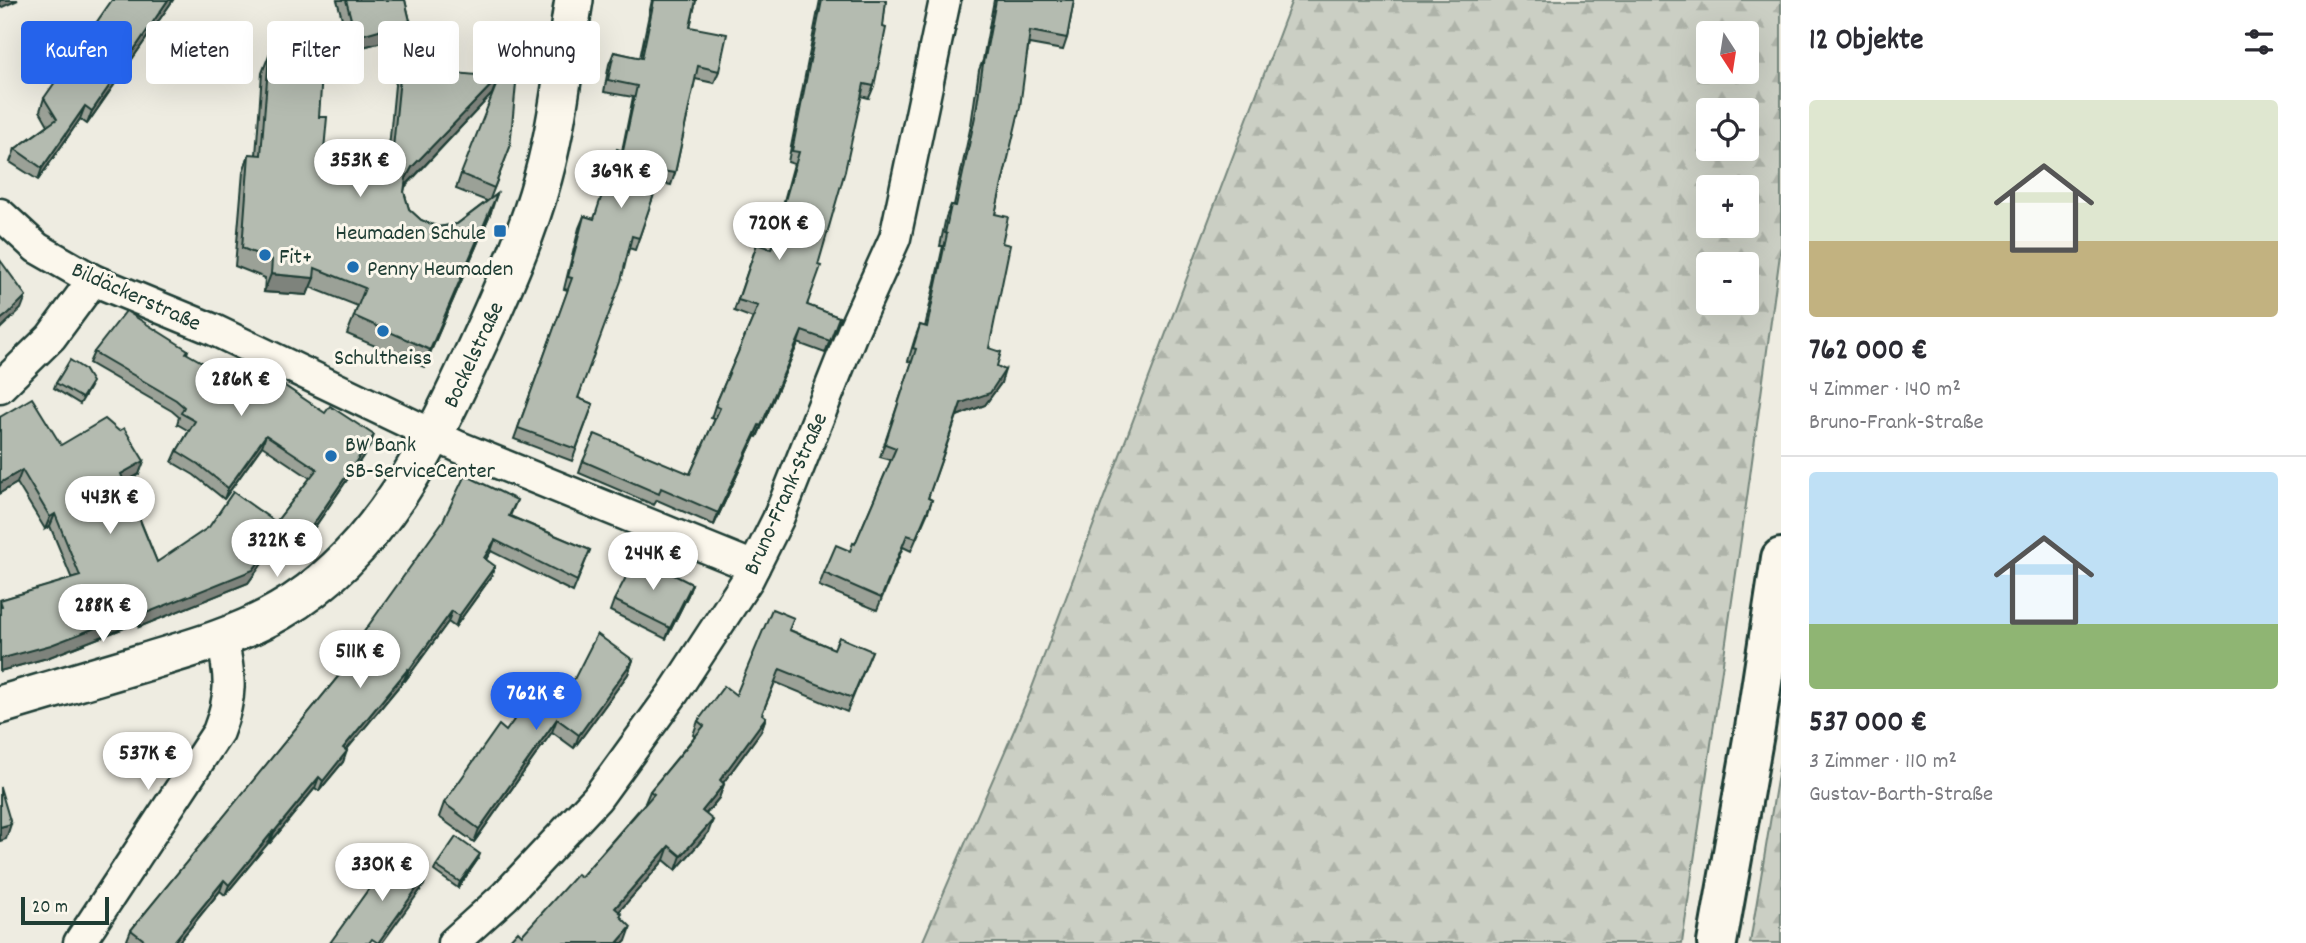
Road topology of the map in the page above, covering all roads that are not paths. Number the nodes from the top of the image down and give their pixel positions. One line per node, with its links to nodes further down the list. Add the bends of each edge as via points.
1 (574, 0): 6 (street, Bockelstraße, via 543,178 512,268)
2 (945, 0): 8 (street, Bruno-Frank-Straße, via 895,238)
3 (0, 214): 4 (street, Bildäckerstraße, via 37,248)
4 (93, 280): 5 (street, via 51,337); 6 (street, Bildäckerstraße, via 212,329)
5 (0, 387)
6 (434, 435): 8 (street, Bildäckerstraße); 9 (street, Bockelstraße, via 390,509 355,552 319,586 279,612)
7 (1781, 558): 13 (main road)
8 (754, 567): 12 (street, Bruno-Frank-Straße, via 674,692 597,798 505,896)
9 (222, 639): 10 (street, Bockelstraße); 11 (street, via 230,673 227,708 218,732)
10 (0, 705)
11 (79, 943)
12 (453, 943)
13 (1717, 943)

